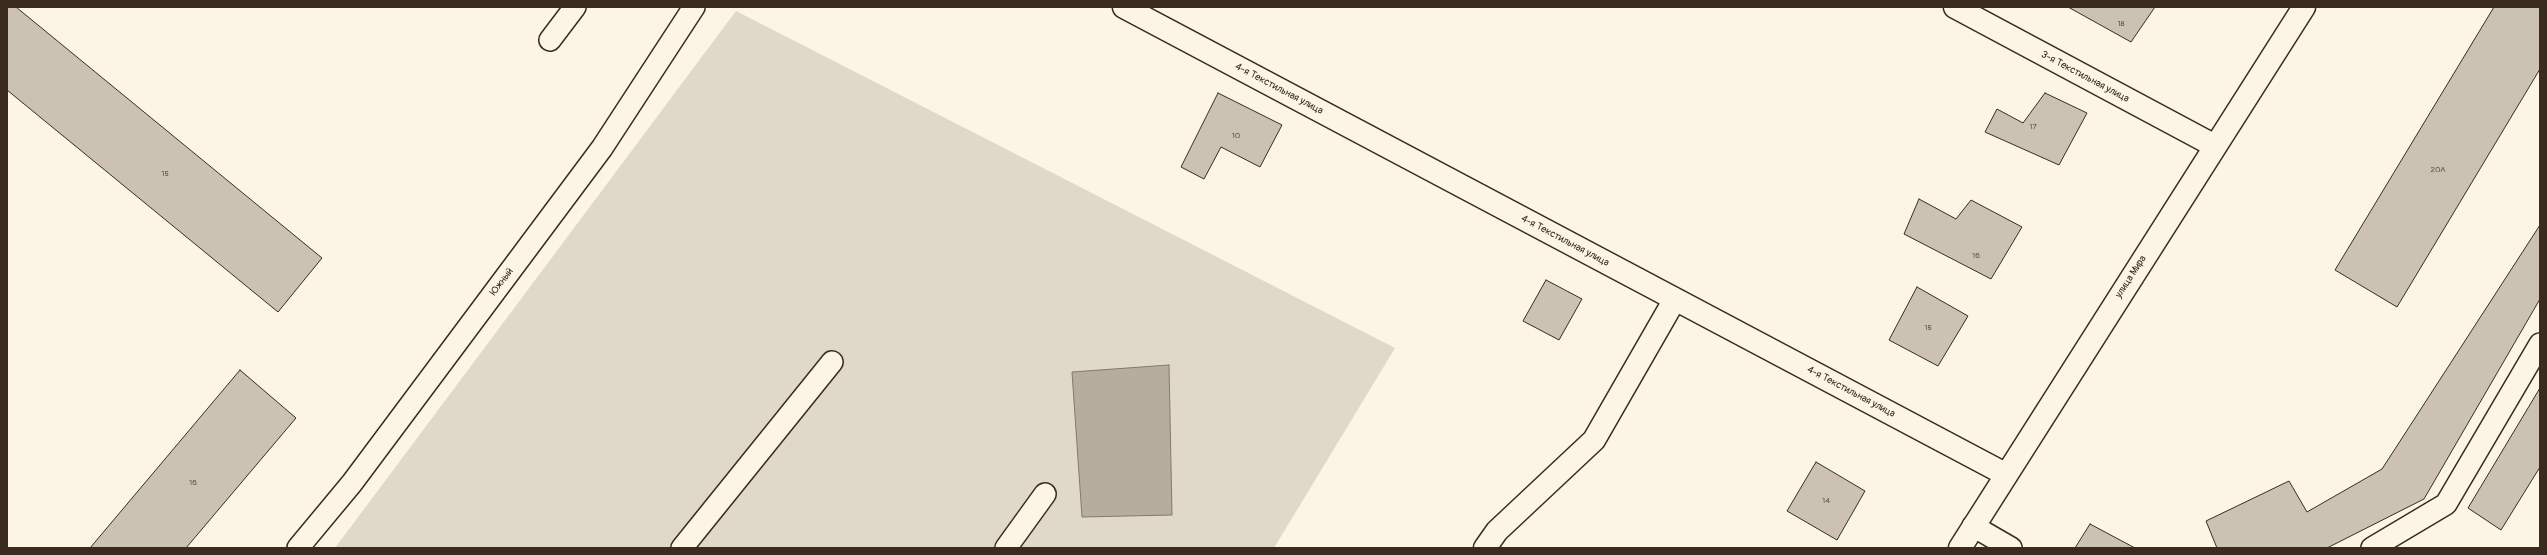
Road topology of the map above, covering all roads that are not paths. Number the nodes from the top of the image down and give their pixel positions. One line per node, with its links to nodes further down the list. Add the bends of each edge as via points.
1 (575, 7): 6 (lane)
2 (694, 7): 14 (lane, Южный, via 602,148 352,483)
3 (1124, 7): 8 (street, 4-я Текстильная улица)
4 (1955, 7): 7 (street, 3-я Текстильная улица)
5 (2304, 7): 7 (street, улица Мира)
6 (550, 40)
7 (2215, 146): 11 (street, улица Мира)
8 (1675, 299): 11 (street, 4-я Текстильная улица); 17 (street, via 1594,440 1497,531)
9 (2540, 344): 20 (lane, via 2446,504)
10 (832, 362): 15 (lane)
11 (2005, 474): 13 (street, улица Мира)
12 (1045, 494): 16 (lane)
13 (1973, 526): 18 (street, улица Мира); 19 (lane)
14 (298, 548)
15 (682, 548)
16 (1006, 548)
17 (1485, 548)
18 (1960, 548)
19 (2011, 548)
20 (2372, 548)

